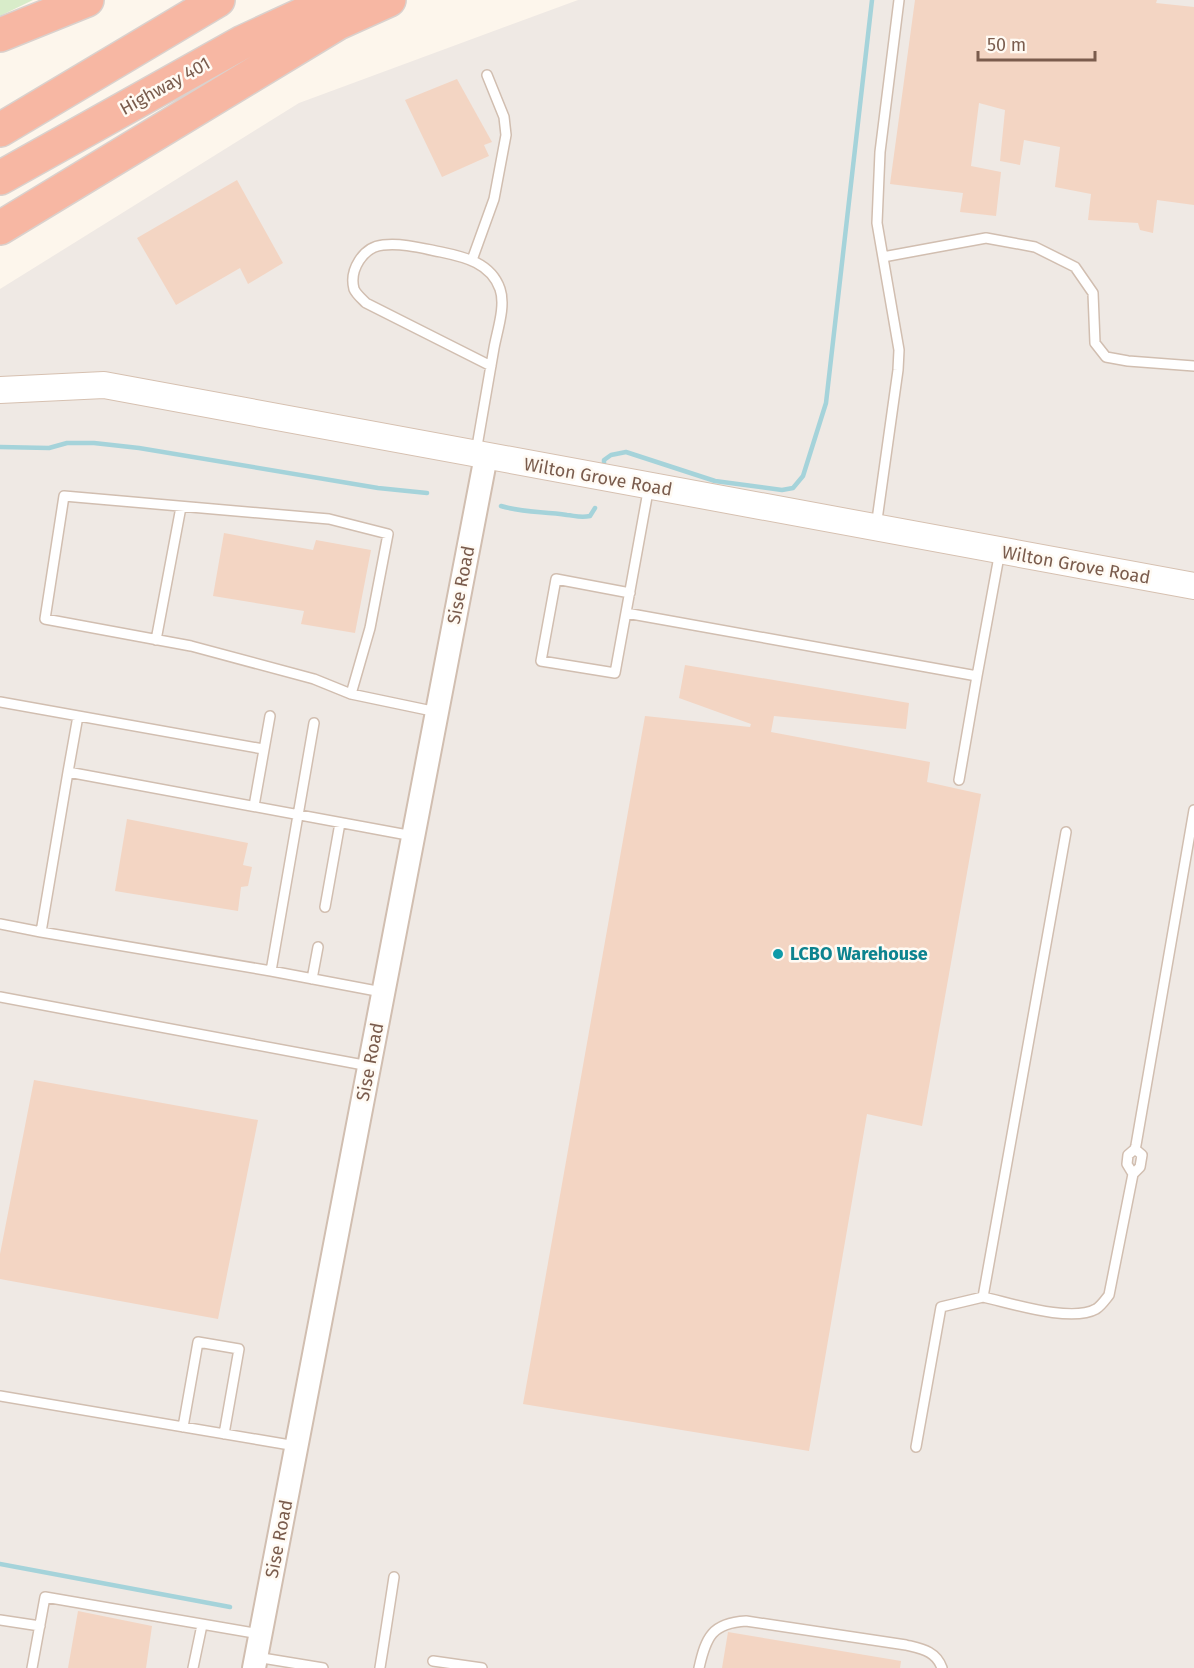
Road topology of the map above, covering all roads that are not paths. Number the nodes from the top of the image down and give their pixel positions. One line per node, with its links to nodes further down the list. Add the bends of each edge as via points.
1 (87, 0): 6 (highway)
2 (218, 0): 8 (highway)
3 (334, 0): 9 (highway, Highway 401, via 243,42)
4 (389, 0): 10 (highway, via 338,23)
5 (898, 0): 11 (lane, via 880,152 877,223)
6 (0, 36)
7 (487, 75): 12 (lane, via 504,117 506,135 494,199)
8 (0, 130)
9 (0, 178)
10 (0, 228)
11 (883, 257): 14 (lane, via 986,238 1035,247 1075,267 1093,293 1095,343 1106,357); 19 (lane, via 899,350)
12 (472, 260): 13 (lane, via 481,264 501,290); 13 (lane, via 399,243 378,245 362,255 353,276 355,291 366,303)
13 (491, 366): 16 (lane)
14 (1194, 366)
15 (0, 390): 16 (main road, Wilton Grove Road, via 104,385)
16 (481, 455): 17 (main road, Wilton Grove Road); 28 (street, Sise Road)
17 (649, 486): 19 (main road, Wilton Grove Road); 22 (lane)
18 (181, 507): 24 (lane); 24 (lane, via 64,496 45,619); 26 (lane, via 329,519 388,534 370,628)
19 (876, 528): 20 (main road, Wilton Grove Road)
20 (1000, 551): 21 (main road, Wilton Grove Road); 25 (lane)
21 (1194, 586)
22 (630, 593): 23 (lane); 23 (lane, via 556,579 541,661 615,674)
23 (626, 613): 25 (lane)
24 (156, 640): 26 (lane, via 314,679)
25 (977, 676): 34 (lane)
26 (351, 694): 28 (lane)
27 (0, 702): 29 (lane)
28 (437, 712): 40 (street, Sise Road)
29 (78, 716): 32 (lane); 33 (lane)
30 (270, 716): 32 (lane)
31 (314, 723): 37 (lane)
32 (263, 749): 35 (lane)
33 (68, 772): 35 (lane); 43 (lane)
34 (959, 780)
35 (254, 806): 37 (lane)
36 (1194, 810): 50 (lane, via 1135,1149 1142,1155 1140,1167 1133,1174 1109,1295 1097,1309 1079,1315)
37 (298, 815): 38 (lane); 45 (lane)
38 (340, 823): 40 (lane); 41 (lane)
39 (1066, 832): 50 (lane)
40 (413, 836): 47 (street, Sise Road)
41 (325, 907)
42 (0, 924): 43 (lane)
43 (41, 932): 45 (lane)
44 (318, 947): 46 (lane)
45 (271, 971): 46 (lane)
46 (312, 979): 47 (lane)
47 (383, 993): 49 (street, Sise Road)
48 (0, 997): 49 (lane)
49 (369, 1066): 54 (street, Sise Road)
50 (983, 1297): 55 (lane, via 941,1307)
51 (0, 1396): 52 (lane)
52 (183, 1427): 53 (lane); 53 (lane, via 198,1342 239,1349)
53 (224, 1434): 54 (lane)
54 (296, 1446): 60 (street, Sise Road)
55 (916, 1447)
56 (394, 1577): 66 (lane)
57 (0, 1620): 59 (lane)
58 (202, 1624): 59 (lane, via 45,1597); 60 (lane); 64 (lane)
59 (40, 1626): 63 (lane)
60 (260, 1634): 62 (street, Sise Road)
61 (434, 1661): 67 (lane)
62 (255, 1662): 65 (lane)
63 (32, 1668)
64 (193, 1668)
65 (323, 1668)
66 (380, 1668)
67 (482, 1668)
68 (699, 1668): 69 (lane, via 704,1647 719,1626 746,1621 906,1645 930,1651)
69 (942, 1668)

